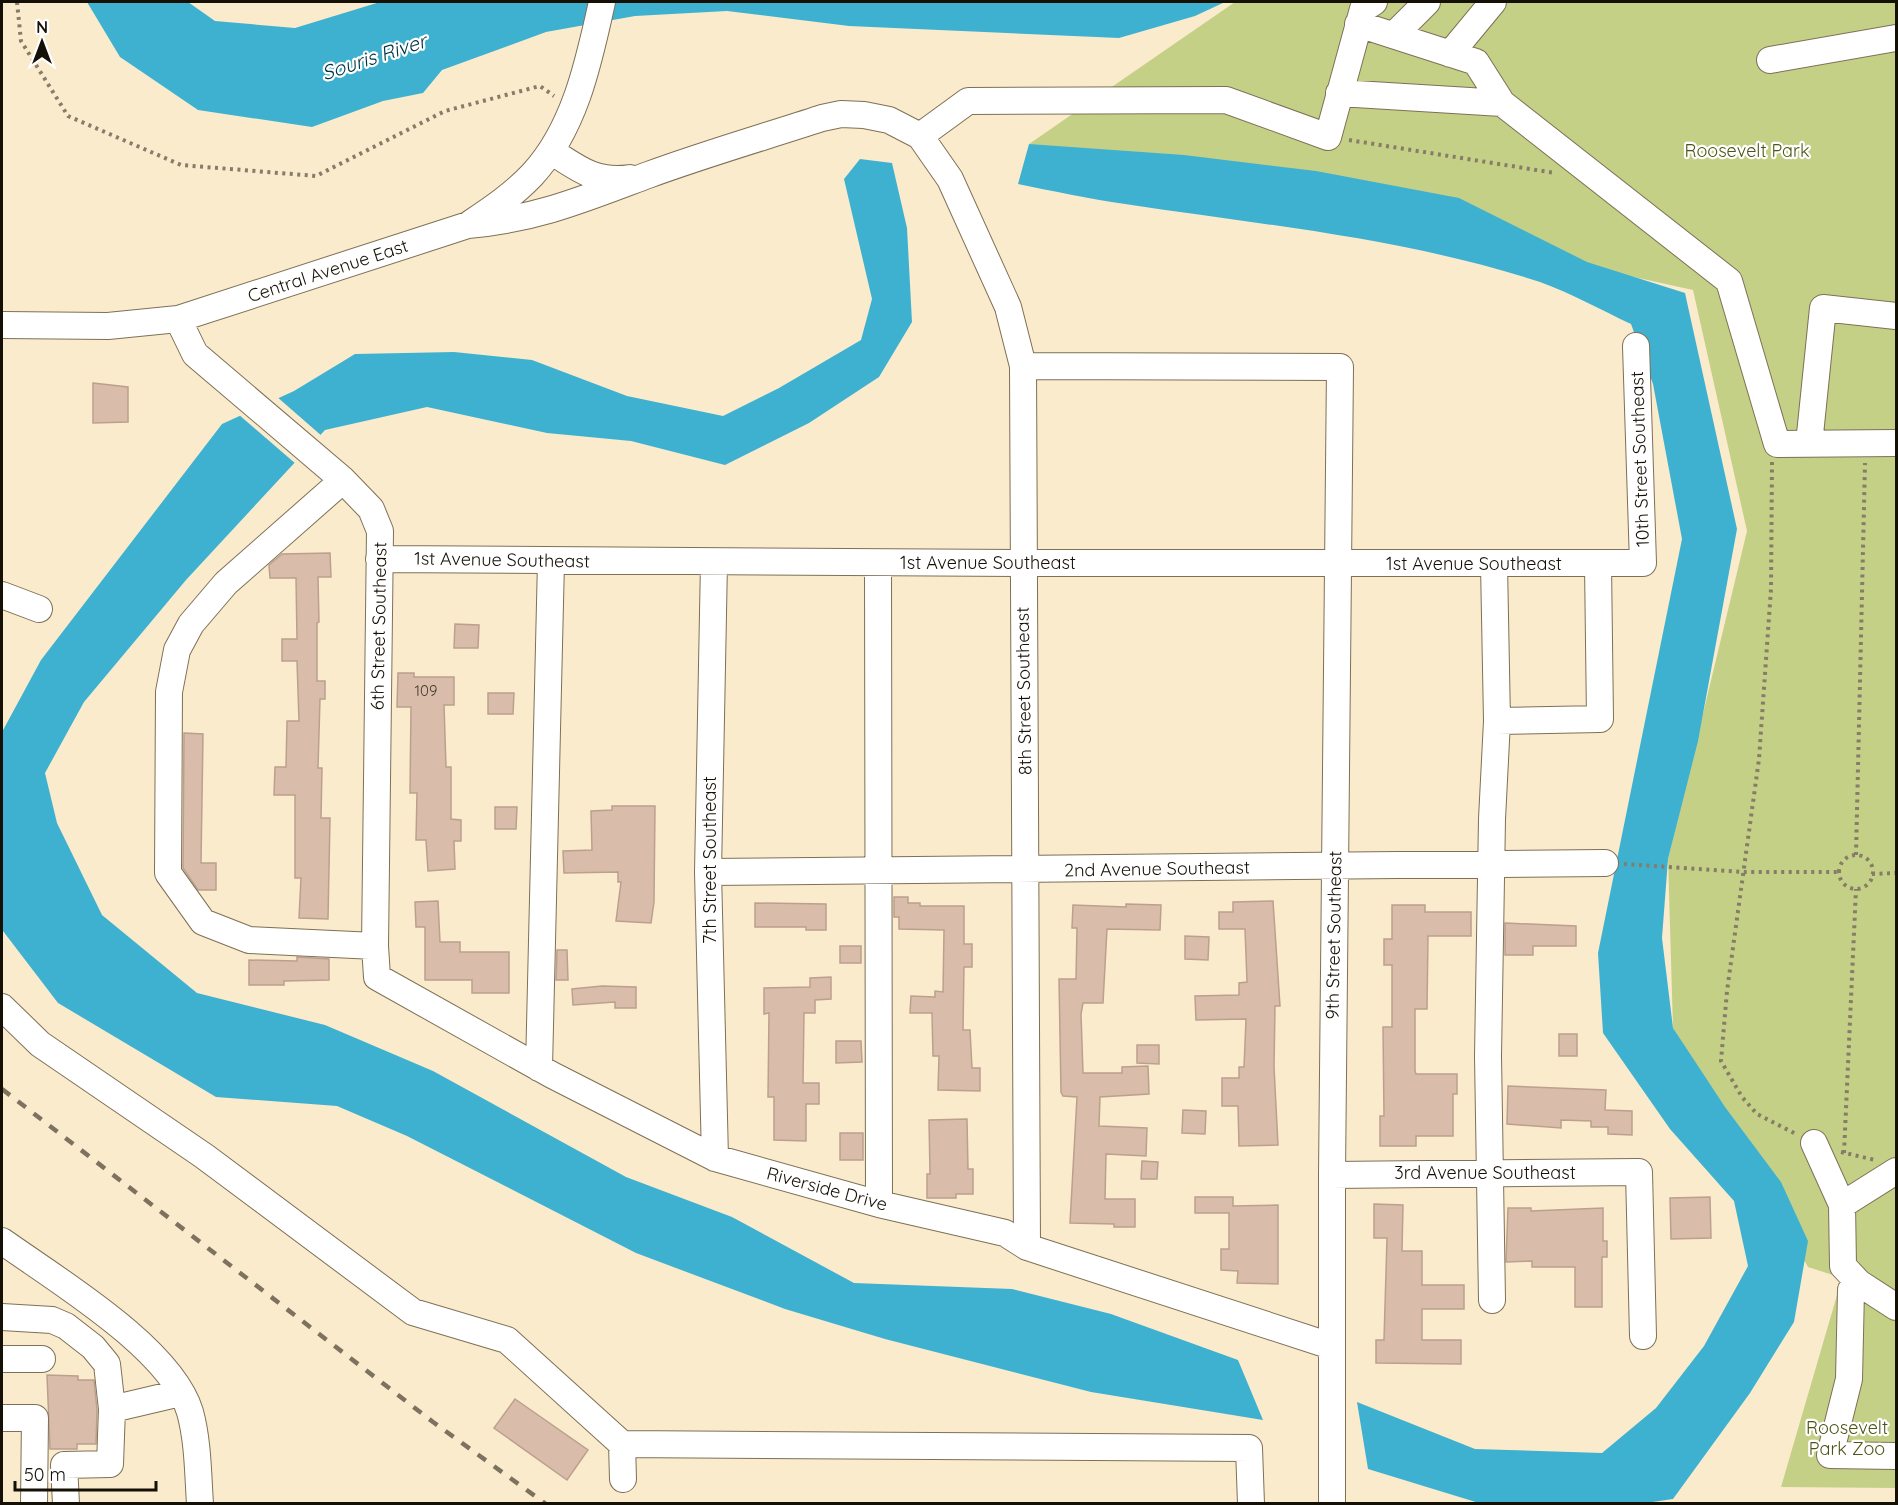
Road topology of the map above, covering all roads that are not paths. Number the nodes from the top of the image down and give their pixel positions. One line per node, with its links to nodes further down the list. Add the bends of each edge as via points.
1 (602, 2): 13 (street, via 573,108)
2 (1374, 2): 5 (street, via 1363,9)
3 (1427, 2): 6 (street)
4 (1493, 2): 8 (street)
5 (1358, 24): 6 (street); 10 (street)
6 (1394, 35): 8 (street)
7 (1896, 38): 9 (street)
8 (1450, 54): 11 (street, via 1476,62)
9 (1770, 60)
10 (1339, 93): 11 (street); 12 (street, via 1328,137 1226,100 968,101)
11 (1502, 103): 22 (street, via 1729,281 1777,444)
12 (927, 145): 14 (street, Central Avenue East, via 889,120 841,114); 20 (street, 8th Street Southeast, via 950,179 1008,307)
13 (551, 150): 14 (street, Central Avenue East, via 593,177 615,180); 15 (street, via 502,202)
14 (648, 175): 15 (street, Central Avenue East, via 590,199 510,221)
15 (468, 225): 17 (street, Central Avenue East)
16 (1896, 316): 22 (street, via 1823,308)
17 (178, 319): 18 (street, Central Avenue East, via 108,326); 23 (street, 6th Street Southeast, via 195,354)
18 (2, 325)
19 (1636, 346): 31 (street, 10th Street Southeast, via 1643,563)
20 (1023, 366): 28 (street, 8th Street Southeast); 29 (street, 9th Street Southeast, via 1340,368)
21 (1896, 443): 22 (street)
22 (1809, 444)
23 (339, 477): 24 (street, 6th Street Southeast, via 371,509 380,531); 41 (street, via 226,583 190,624 177,650 169,692 168,873 203,922 249,940)
24 (379, 559): 25 (street, 1st Avenue Southeast); 41 (street, 6th Street Southeast)
25 (551, 561): 26 (street, 1st Avenue Southeast); 43 (street)
26 (714, 562): 27 (street, 1st Avenue Southeast); 39 (street, 7th Street Southeast)
27 (878, 563): 28 (street, 1st Avenue Southeast); 40 (street)
28 (1022, 563): 29 (street, 1st Avenue Southeast); 38 (street, 8th Street Southeast)
29 (1338, 564): 30 (street, 1st Avenue Southeast); 37 (street, 9th Street Southeast)
30 (1494, 564): 31 (street, 1st Avenue Southeast); 34 (street)
31 (1598, 564): 34 (street, via 1600,719)
32 (2, 595): 33 (street)
33 (39, 609)
34 (1497, 721): 36 (street)
35 (1605, 863): 36 (street, 2nd Avenue Southeast)
36 (1491, 865): 37 (street, 2nd Avenue Southeast); 47 (street)
37 (1335, 867): 38 (street, 2nd Avenue Southeast); 48 (street, 9th Street Southeast)
38 (1027, 870): 40 (street, 2nd Avenue Southeast); 52 (street, 8th Street Southeast)
39 (708, 872): 40 (street, 2nd Avenue Southeast); 45 (street, 7th Street Southeast)
40 (877, 872): 49 (street)
41 (375, 946): 43 (street, Riverside Drive, via 377,977)
42 (2, 1007): 66 (street, via 40,1044 204,1156 414,1312 507,1340)
43 (540, 1068): 45 (street, Riverside Drive)
44 (1814, 1143): 50 (street)
45 (715, 1158): 49 (street, Riverside Drive)
46 (1891, 1166): 50 (street)
47 (1490, 1173): 48 (street, 3rd Avenue Southeast); 54 (street); 58 (street, 3rd Avenue Southeast, via 1639,1172)
48 (1332, 1175): 59 (street, 9th Street Southeast)
49 (879, 1204): 52 (street, Riverside Drive, via 1005,1233)
50 (1842, 1205): 53 (street, via 1843,1266)
51 (2, 1241): 57 (street)
52 (1027, 1247): 59 (street, Riverside Drive)
53 (1859, 1283): 55 (street); 67 (street, via 1851,1290 1849,1379 1830,1455)
54 (1492, 1300)
55 (1896, 1307)
56 (2, 1317): 60 (street, via 52,1320)
57 (116, 1325): 60 (street); 63 (street, via 143,1346)
58 (1643, 1336)
59 (1331, 1346): 73 (street, 9th Street Southeast)
60 (93, 1347): 64 (street, via 107,1364)
61 (2, 1359): 62 (street)
62 (42, 1359)
63 (180, 1393): 64 (street); 71 (street, via 193,1428)
64 (112, 1409): 70 (street, via 110,1464 64,1465)
65 (2, 1418): 69 (street, via 35,1418)
66 (622, 1444): 68 (street); 72 (street, via 1249,1448)
67 (1896, 1456)
68 (623, 1479)
69 (34, 1503)
70 (66, 1503)
71 (200, 1503)
72 (1251, 1503)
73 (1332, 1503)

